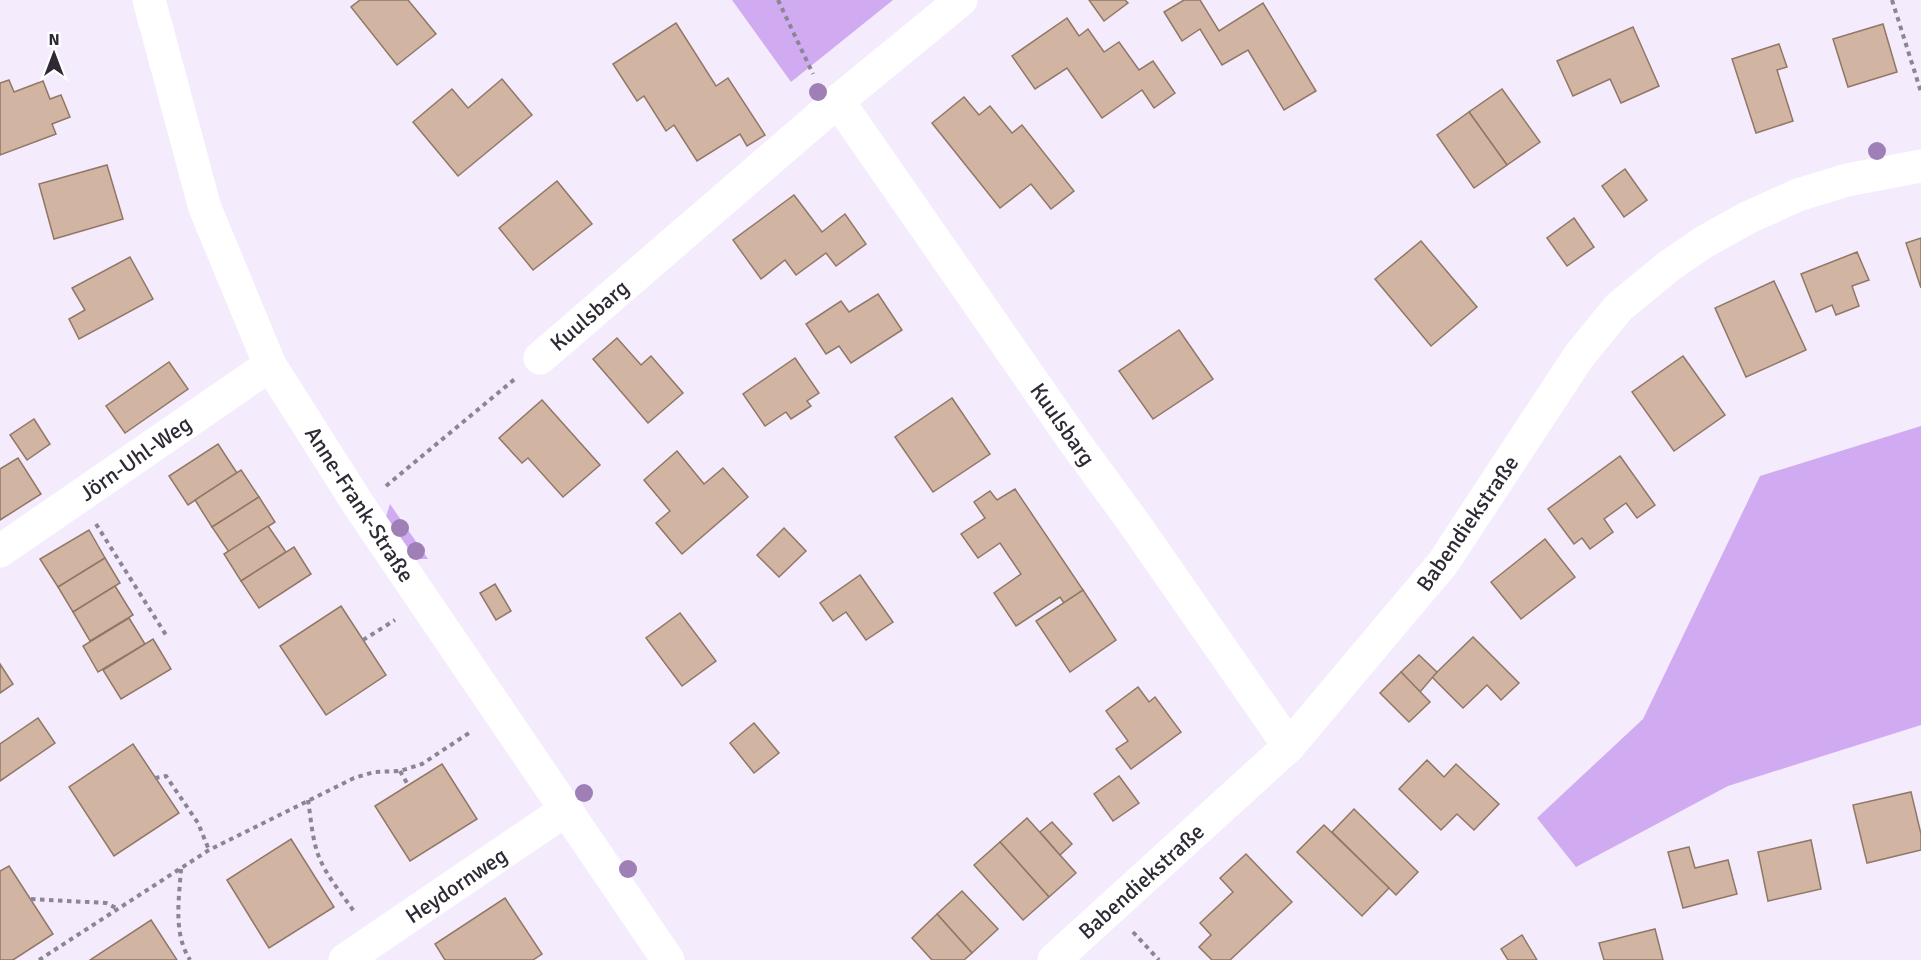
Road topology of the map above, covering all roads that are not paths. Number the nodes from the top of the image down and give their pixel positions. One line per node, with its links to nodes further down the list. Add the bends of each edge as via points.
1 (149, 0): 6 (street, Anne-Frank-Straße, via 205,208)
2 (961, 0): 3 (street, Kuulsbarg)
3 (838, 102): 5 (street, Kuulsbarg); 8 (street, Kuulsbarg)
4 (1921, 166): 8 (street, Babendiekstraße, via 1847,180 1798,195 1749,217 1669,266 1619,307 1579,356 1443,563)
5 (540, 358)
6 (270, 365): 7 (street, Jörn-Uhl-Weg); 9 (street, Anne-Frank-Straße, via 360,507)
7 (0, 551)
8 (1289, 746): 12 (street, Babendiekstraße)
9 (567, 809): 10 (street, Heydornweg); 11 (street, Anne-Frank-Straße)
10 (345, 960)
11 (668, 960)
12 (1054, 960)

